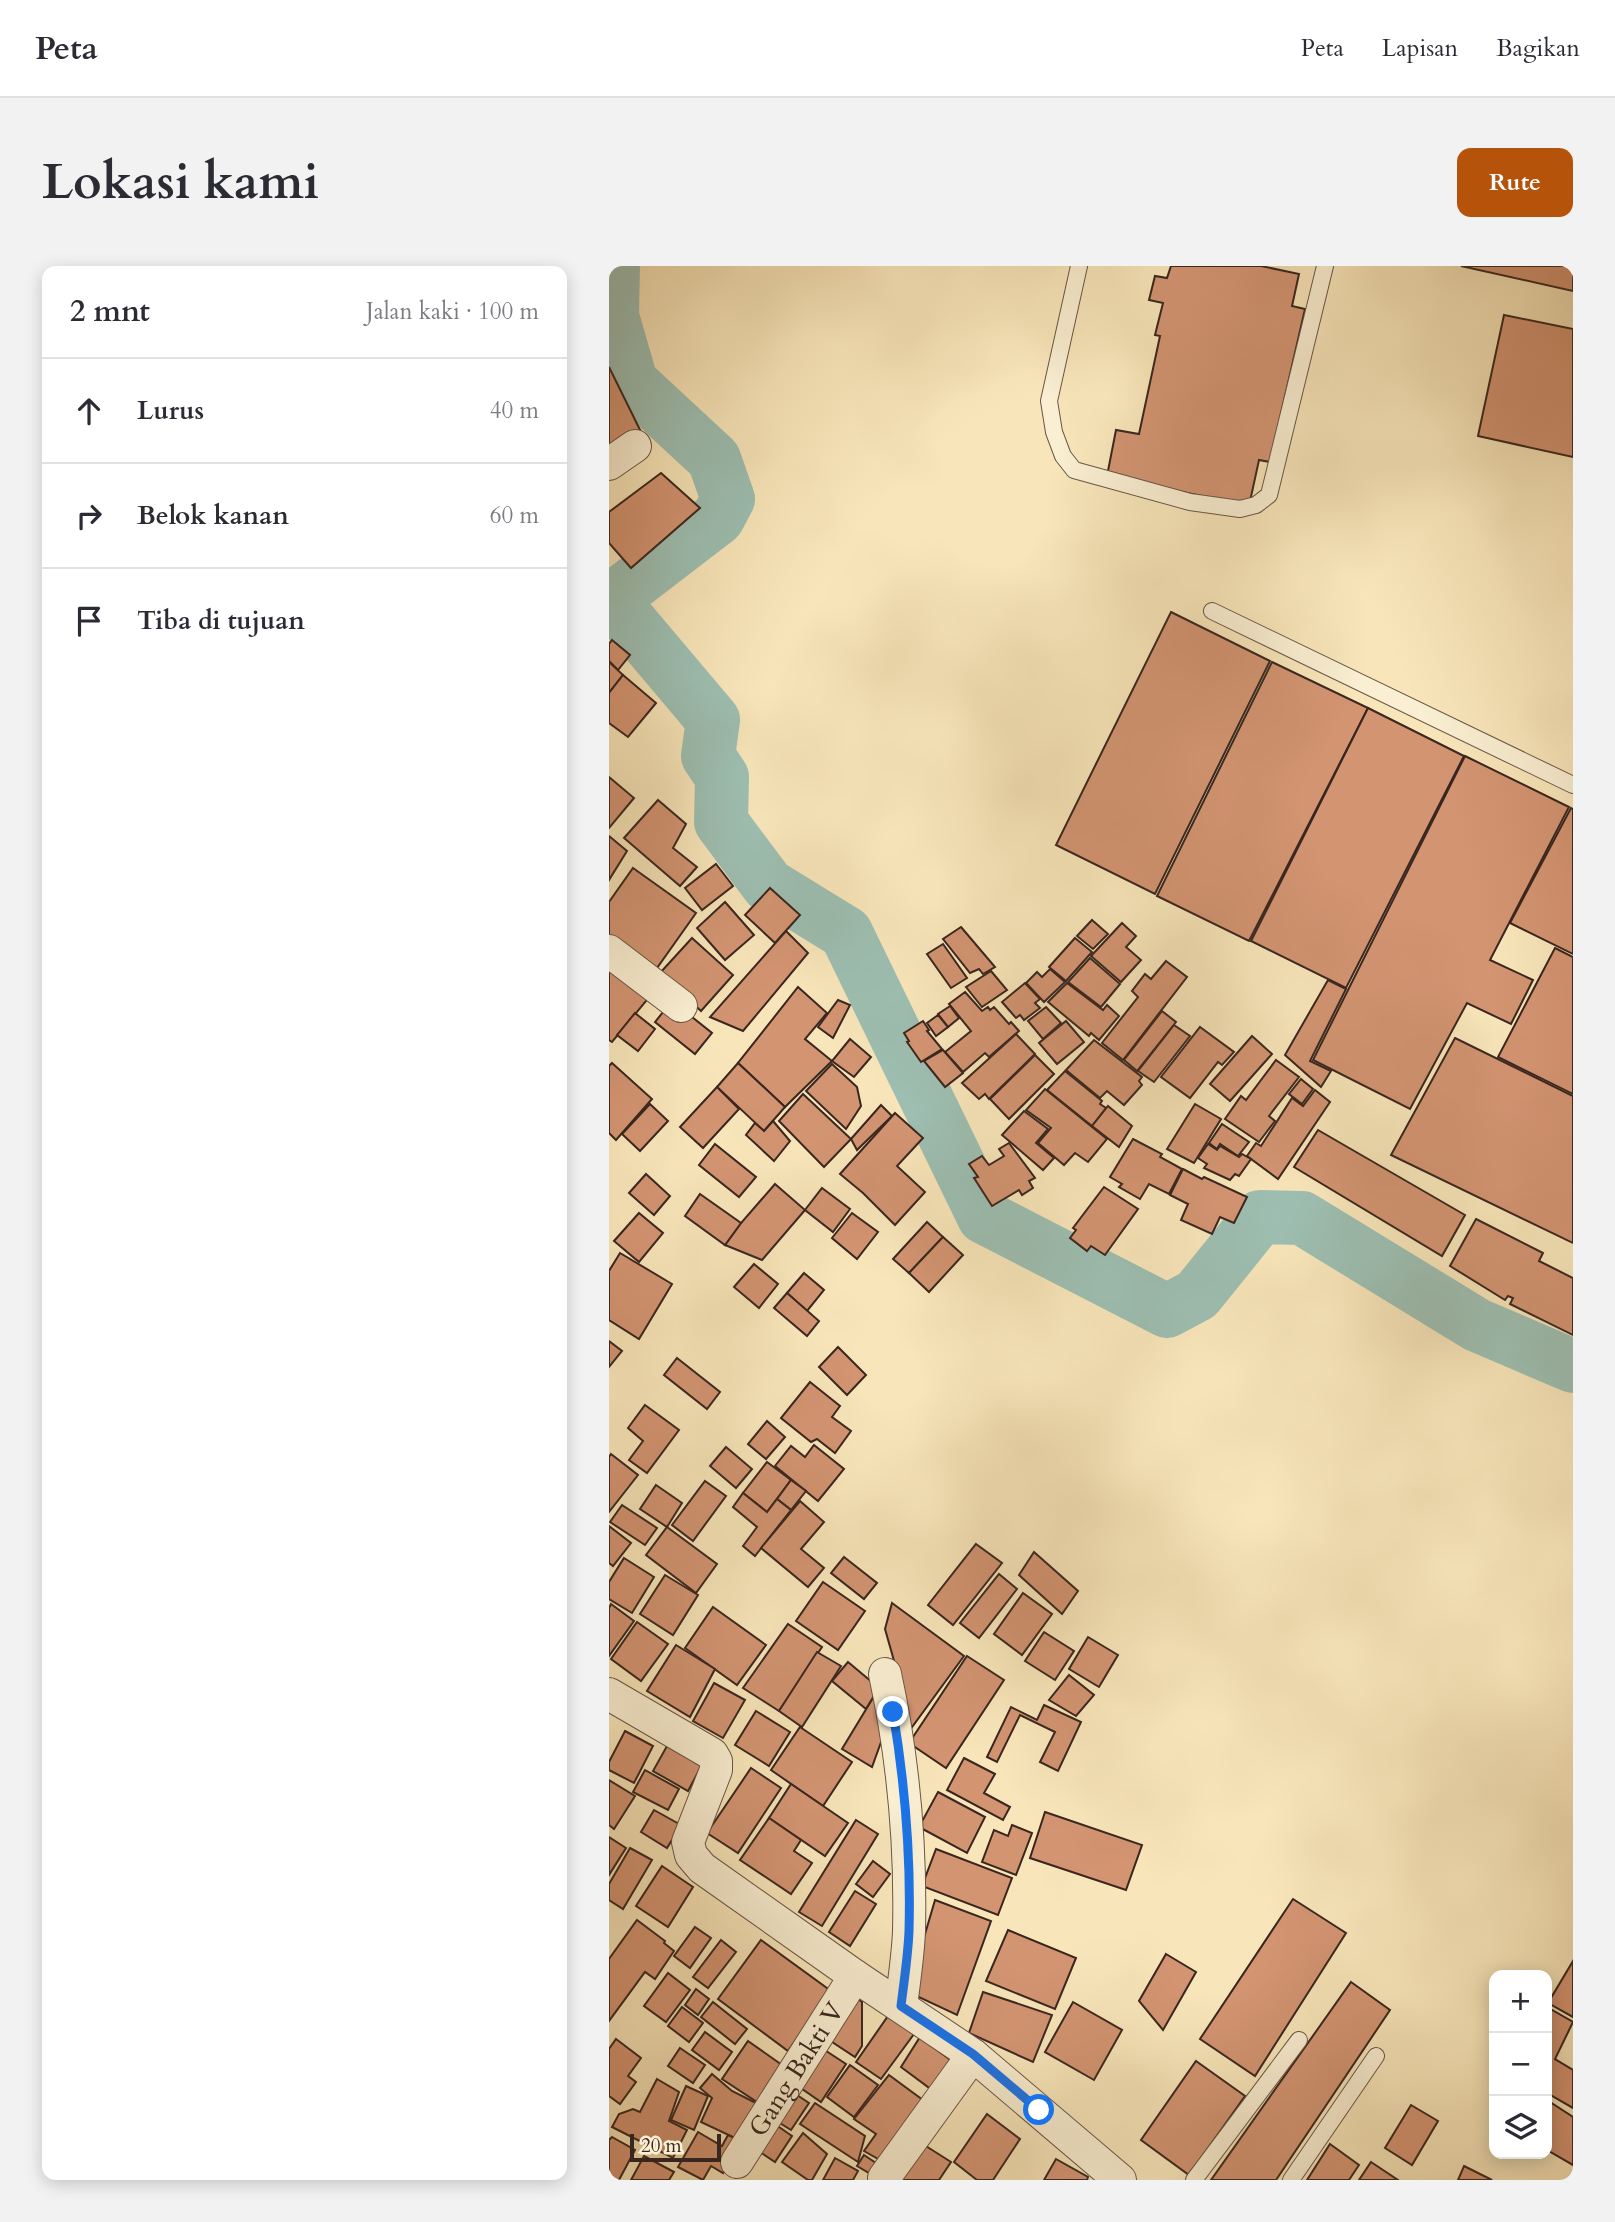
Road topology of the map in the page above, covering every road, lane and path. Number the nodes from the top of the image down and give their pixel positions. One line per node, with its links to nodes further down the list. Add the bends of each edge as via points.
1 (1079, 266): 2 (lane, via 1049,401 1063,456 1074,470 1190,502 1240,509 1269,495)
2 (1325, 266)
3 (635, 446): 4 (street)
4 (609, 464)
5 (1212, 611): 6 (lane)
6 (1573, 785)
7 (609, 951): 8 (street)
8 (681, 1006)
9 (885, 1674): 12 (street, via 900,1754 908,1880 909,1934)
10 (609, 1693): 11 (street, via 712,1754 716,1761 688,1842 691,1855)
11 (855, 1976): 12 (street); 16 (street, Gang Bakti V)
12 (901, 2006): 14 (street)
13 (1299, 2040): 19 (lane)
14 (973, 2054): 17 (street); 18 (street)
15 (1376, 2056): 20 (lane)
16 (737, 2162)
17 (1111, 2177)
18 (884, 2178)
19 (1194, 2180)
20 (1291, 2180)

